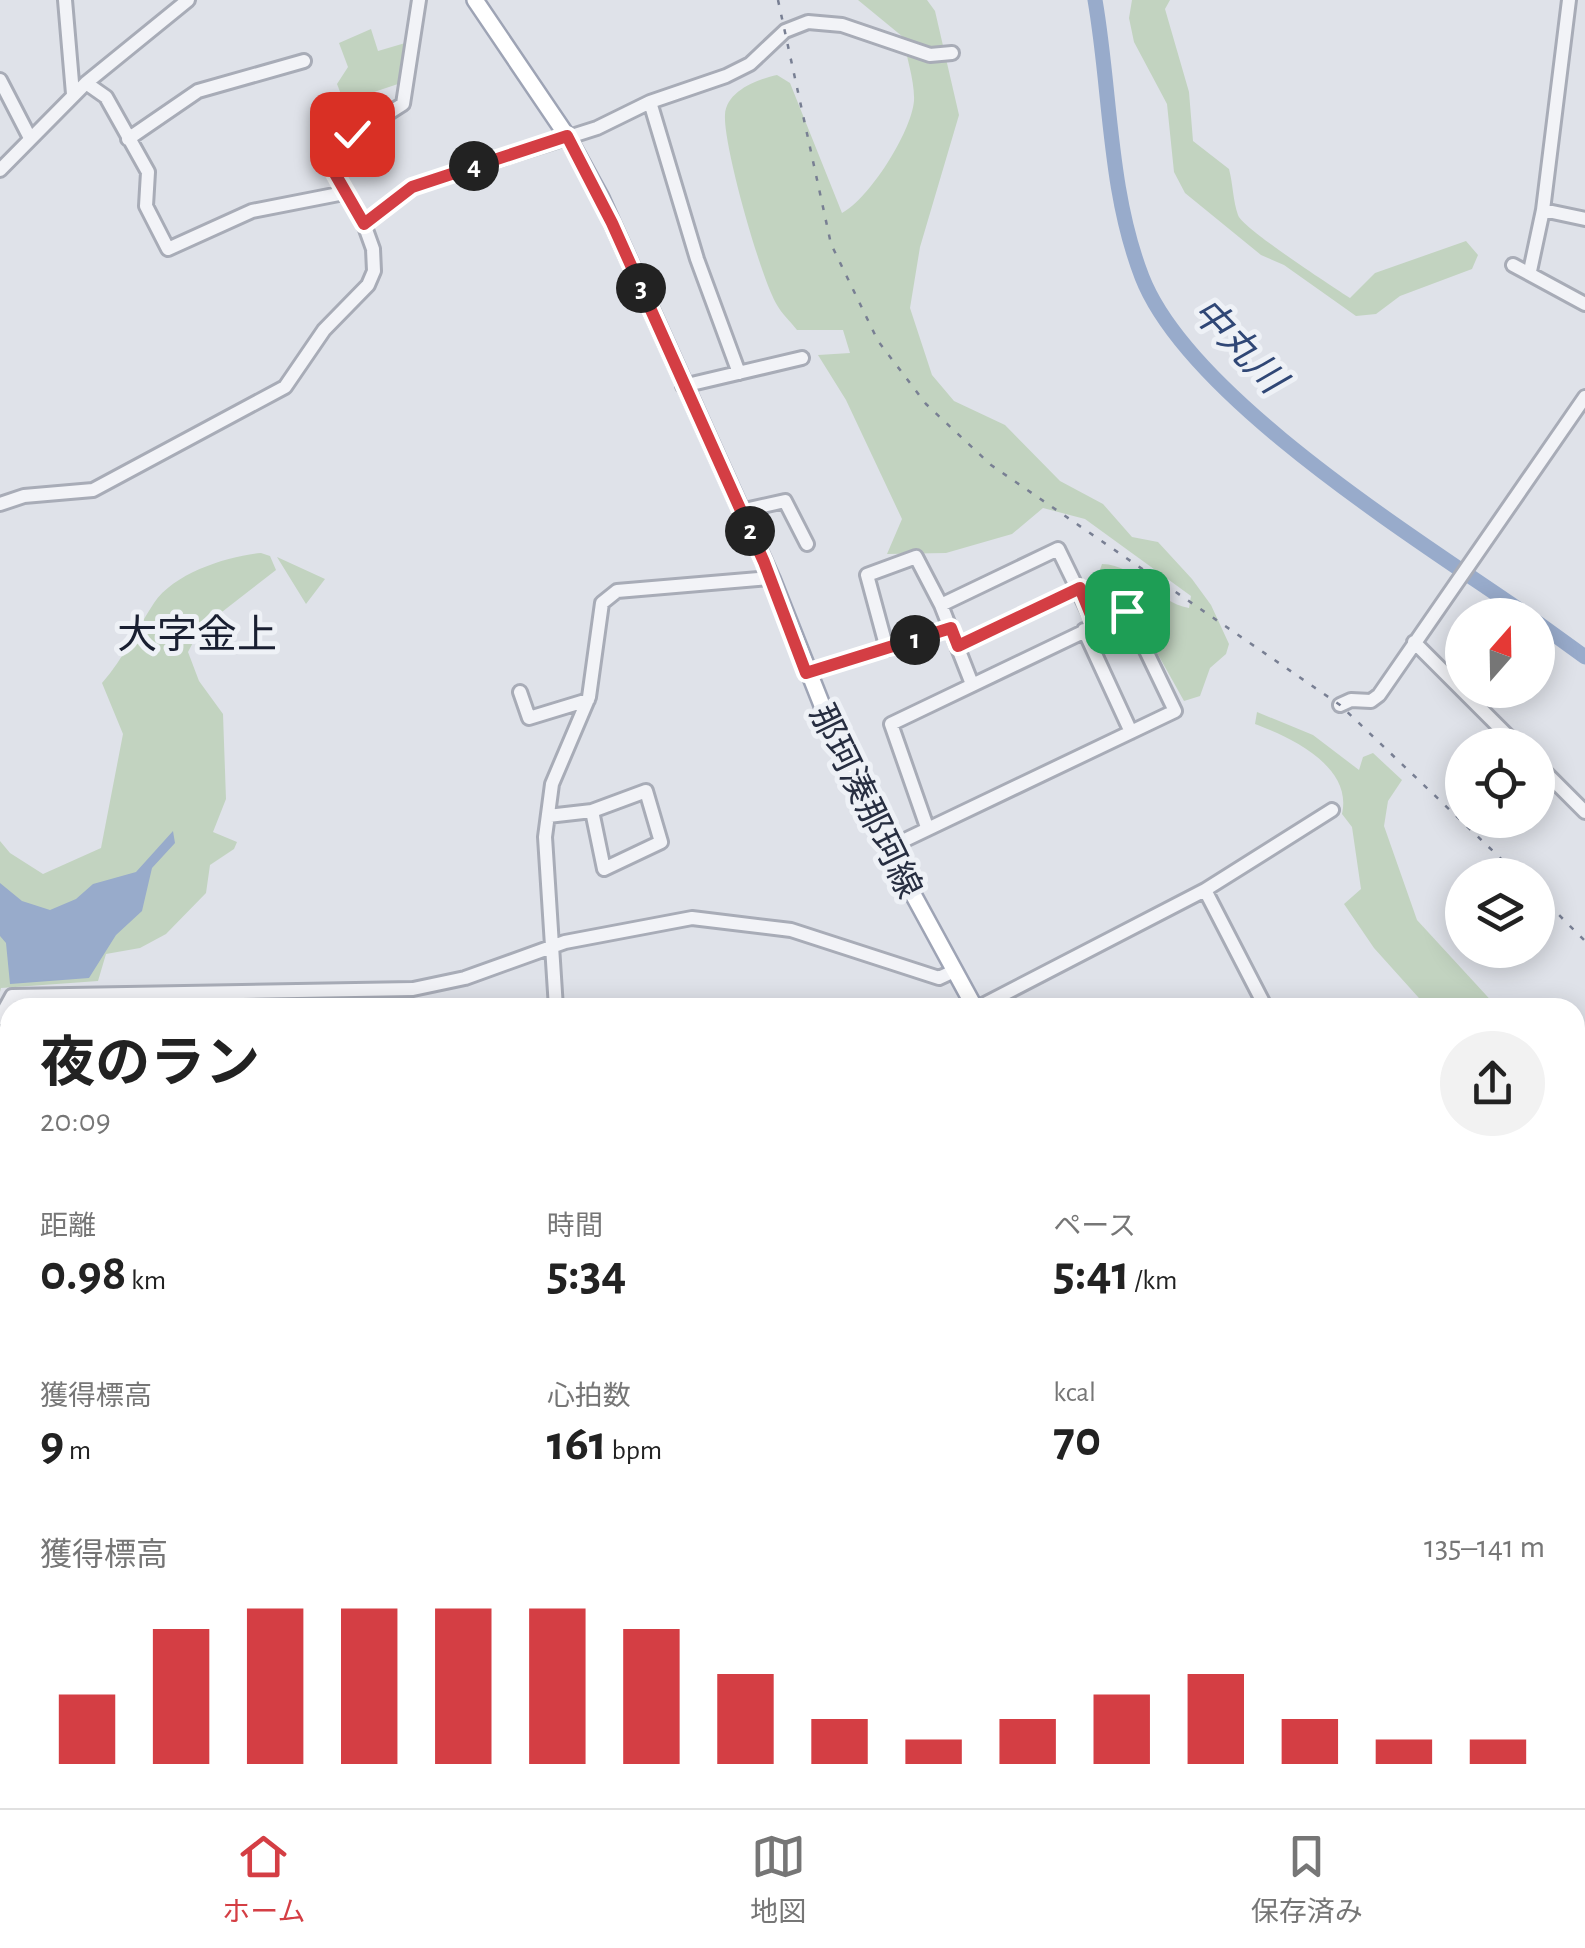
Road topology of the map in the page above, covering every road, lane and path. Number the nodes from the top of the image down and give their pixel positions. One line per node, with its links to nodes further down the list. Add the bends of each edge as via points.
1 (65, 0): 10 (street)
2 (419, 0): 16 (street, via 403,104 334,148 334,172)
3 (475, 0): 12 (main road, 那珂湊那珂線)
4 (1568, 0): 17 (street)
5 (178, 2): 9 (street)
6 (952, 53): 11 (street, via 930,56 842,25 808,22 785,30 750,64)
7 (304, 60): 14 (street, via 198,92)
8 (0, 80): 13 (street)
9 (86, 83): 10 (street); 14 (street, via 106,97)
10 (73, 94): 13 (street)
11 (650, 102): 12 (street); 24 (street)
12 (567, 136): 19 (street, via 412,187); 25 (main road, 那珂湊那珂線)
13 (30, 138): 15 (street)
14 (128, 139): 16 (street, via 148,172 146,206 168,249 252,211)
15 (0, 170)
16 (344, 194): 19 (street)
17 (1543, 210): 18 (street); 21 (street)
18 (1585, 219)
19 (364, 224): 27 (street, via 375,260 368,285 324,330 285,387 92,490)
20 (1512, 266): 21 (street)
21 (1530, 271): 22 (street)
22 (1585, 304)
23 (802, 358): 24 (street)
24 (740, 373): 25 (street)
25 (683, 386): 28 (main road, 那珂湊那珂線)
26 (1585, 396): 35 (street)
27 (0, 504)
28 (740, 511): 29 (street, via 785,501); 30 (main road, 那珂湊那珂線)
29 (807, 544)
30 (771, 578): 38 (main road, 那珂湊那珂線); 41 (street, via 607,596)
31 (1080, 588): 32 (street, via 1058,549); 33 (street); 36 (street)
32 (942, 605): 34 (street); 37 (street, via 916,557 866,575)
33 (1090, 627): 39 (street); 44 (street); 44 (street, via 1127,611 1176,711)
34 (951, 628): 36 (street); 37 (street)
35 (1414, 642): 42 (street, via 1371,701); 43 (street)
36 (958, 646): 39 (street)
37 (887, 649): 38 (street)
38 (806, 673): 51 (main road, 那珂湊那珂線)
39 (972, 684): 50 (street, via 891,724)
40 (520, 692): 41 (street, via 529,718)
41 (588, 700): 49 (street, via 552,784)
42 (1340, 706)
43 (1501, 728)
44 (1131, 732): 50 (street)
45 (1555, 782): 48 (street)
46 (1332, 810): 52 (street)
47 (592, 811): 47 (street, via 646,791 661,842 604,869); 49 (street)
48 (1585, 812)
49 (548, 816): 53 (street)
50 (927, 827): 51 (street)
51 (886, 848): 54 (main road, 那珂湊那珂線)
52 (1205, 890): 58 (street); 59 (street)
53 (552, 946): 54 (street, via 652,923 712,918 823,938 940,978); 55 (street, via 466,978 412,989); 56 (street)
54 (954, 972): 57 (main road, 那珂湊那珂線)
55 (11, 998)
56 (555, 998)
57 (970, 998)
58 (995, 998)
59 (1261, 998)

